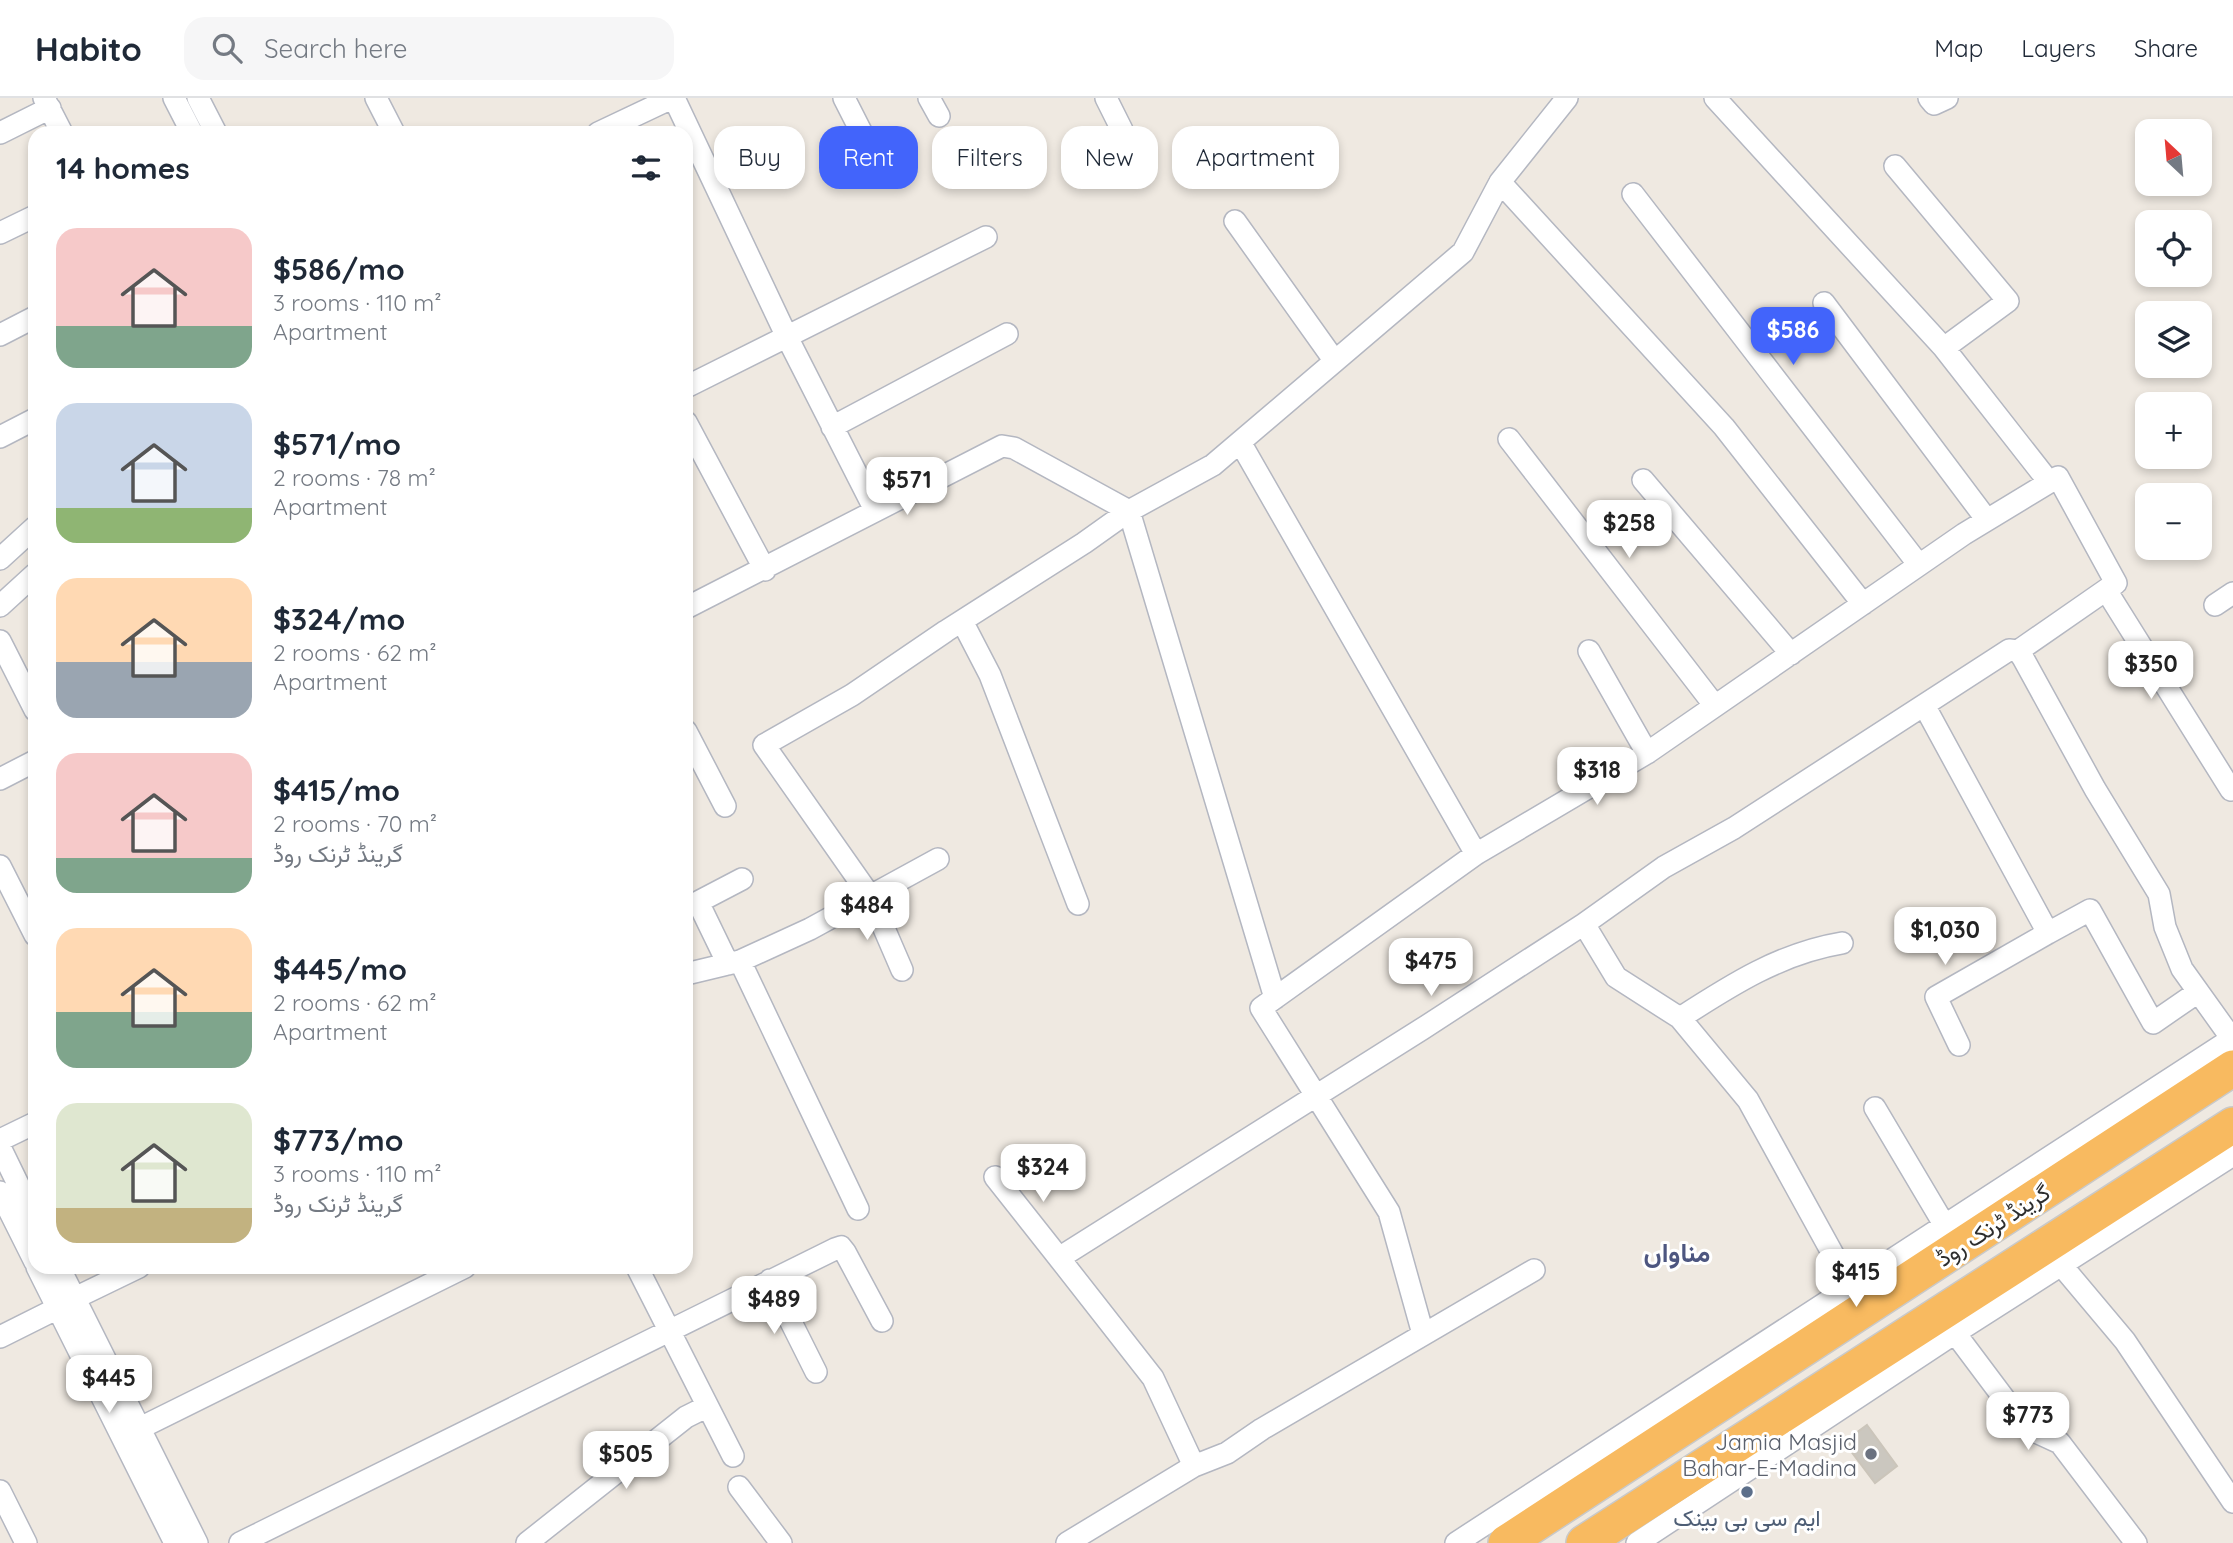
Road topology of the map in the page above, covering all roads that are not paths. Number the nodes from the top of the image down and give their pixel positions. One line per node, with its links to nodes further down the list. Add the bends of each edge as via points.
1 (174, 98): 13 (street)
2 (198, 98): 14 (street)
3 (376, 98): 15 (street)
4 (673, 98): 16 (street); 17 (street)
5 (844, 98): 18 (street)
6 (1106, 98): 19 (street)
7 (1567, 98): 23 (street)
8 (1715, 98): 34 (street)
9 (1928, 98): 10 (street, via 1934,104)
10 (1947, 98)
11 (47, 103): 12 (street); 20 (street)
12 (58, 126)
13 (199, 126)
14 (203, 126)
15 (390, 126)
16 (613, 126)
17 (686, 126)
18 (858, 126)
19 (1120, 126)
20 (0, 133)
21 (693, 140): 33 (street)
22 (1895, 166): 34 (street, via 2008,300)
23 (1500, 182): 35 (street, via 1463,252); 55 (street, via 1724,427)
24 (1633, 194): 50 (street)
25 (28, 219): 27 (street)
26 (1235, 221): 35 (street)
27 (0, 233)
28 (986, 237): 33 (street)
29 (1824, 303): 47 (street)
30 (28, 321): 32 (street)
31 (1007, 334): 38 (street)
32 (0, 335)
33 (787, 337): 36 (street); 38 (street)
34 (1944, 348): 44 (street)
35 (1334, 360): 42 (street)
36 (693, 384)
37 (28, 423): 40 (street)
38 (832, 426): 45 (street)
39 (693, 435): 51 (street)
40 (0, 437)
41 (1509, 439): 66 (street)
42 (1240, 442): 46 (street, via 1213,465); 73 (street)
43 (1643, 480): 63 (street)
44 (2049, 482): 47 (street); 53 (street, via 2058,477 2116,583)
45 (875, 510): 46 (street, via 1003,446); 51 (street)
46 (1129, 511): 59 (street); 87 (street)
47 (1987, 520): 50 (street)
48 (28, 533): 49 (street)
49 (0, 559)
50 (1919, 565): 55 (street)
51 (765, 570): 56 (street)
52 (28, 580): 58 (street)
53 (2106, 590): 62 (street); 71 (street)
54 (2233, 593): 57 (street)
55 (1863, 604): 63 (street)
56 (693, 605)
57 (2215, 605)
58 (0, 606)
59 (962, 621): 77 (street, via 852,695 764,745); 78 (street, via 990,675)
60 (0, 641): 64 (street)
61 (1589, 651): 68 (street)
62 (2018, 651): 65 (street, via 2008,650); 86 (street, via 2159,894 2169,938)
63 (1791, 654): 66 (street)
64 (28, 696)
65 (1924, 705): 80 (street, via 1734,828 1664,867); 81 (street)
66 (1716, 706): 68 (street)
67 (693, 744): 72 (street)
68 (1647, 753): 73 (street)
69 (28, 765): 70 (street)
70 (0, 779)
71 (2231, 790)
72 (725, 806)
73 (1476, 854): 87 (street)
74 (938, 859): 77 (street)
75 (0, 866): 79 (street)
76 (742, 879): 83 (street, via 698,902)
77 (870, 896): 83 (street); 84 (street)
78 (1078, 904)
79 (28, 921)
80 (1584, 924): 88 (street, via 1616,978); 91 (street)
81 (2048, 933): 86 (street, via 2090,910 2153,1023); 89 (street, via 1936,997)
82 (1842, 943): 88 (street, via 1812,947 1752,974)
83 (734, 963): 85 (street); 100 (street)
84 (902, 970)
85 (693, 972)
86 (2198, 992): 90 (street)
87 (1275, 998): 91 (street, via 1261,1008)
88 (1680, 1018): 114 (street, via 1748,1100)
89 (1959, 1045)
90 (2233, 1048): 103 (street); 104 (highway, گرینڈ ٹرنک روڈ)
91 (1316, 1095): 105 (street); 119 (street, via 1389,1212)
92 (1875, 1108): 103 (street)
93 (2233, 1125): 139 (highway, گرینڈ ٹرنک روڈ)
94 (28, 1126): 95 (street)
95 (0, 1140)
96 (0, 1147): 101 (street)
97 (2233, 1155): 106 (street)
98 (995, 1177): 105 (street)
99 (0, 1192): 102 (street)
100 (858, 1209)
101 (28, 1220)
102 (28, 1223)
103 (1945, 1226): 104 (street)
104 (1928, 1252): 114 (street); 120 (highway, گرینڈ ٹرنک روڈ)
105 (1059, 1258): 126 (street, via 1153,1378)
106 (2062, 1266): 118 (street); 129 (street, via 2125,1341)
107 (1534, 1270): 119 (street)
108 (43, 1274): 115 (street)
109 (61, 1274): 115 (street)
110 (125, 1274): 115 (street)
111 (435, 1274): 124 (street)
112 (640, 1274): 117 (street)
113 (770, 1280): 116 (street, via 841,1247); 117 (street); 122 (street)
114 (1851, 1287): 120 (street)
115 (67, 1303): 121 (street); 124 (street)
116 (882, 1321)
117 (668, 1329): 123 (street); 133 (street)
118 (1955, 1333): 140 (street); 141 (street, via 2006,1401 2036,1432 2060,1443)
119 (1423, 1334): 126 (street, via 1227,1453)
120 (1800, 1336): 137 (street); 138 (highway, گرینڈ ٹرنک روڈ)
121 (0, 1337)
122 (816, 1372)
123 (706, 1406): 125 (street); 134 (street)
124 (131, 1433): 131 (street); 132 (street)
125 (733, 1456)
126 (1194, 1466): 136 (street)
127 (739, 1487): 135 (street)
128 (0, 1491): 130 (street)
129 (2233, 1502)
130 (26, 1543)
131 (174, 1543)
132 (197, 1543)
133 (240, 1543)
134 (527, 1543)
135 (781, 1543)
136 (1067, 1543)
137 (1456, 1543)
138 (1506, 1543)
139 (1584, 1543)
140 (1637, 1543)
141 (2136, 1543)

